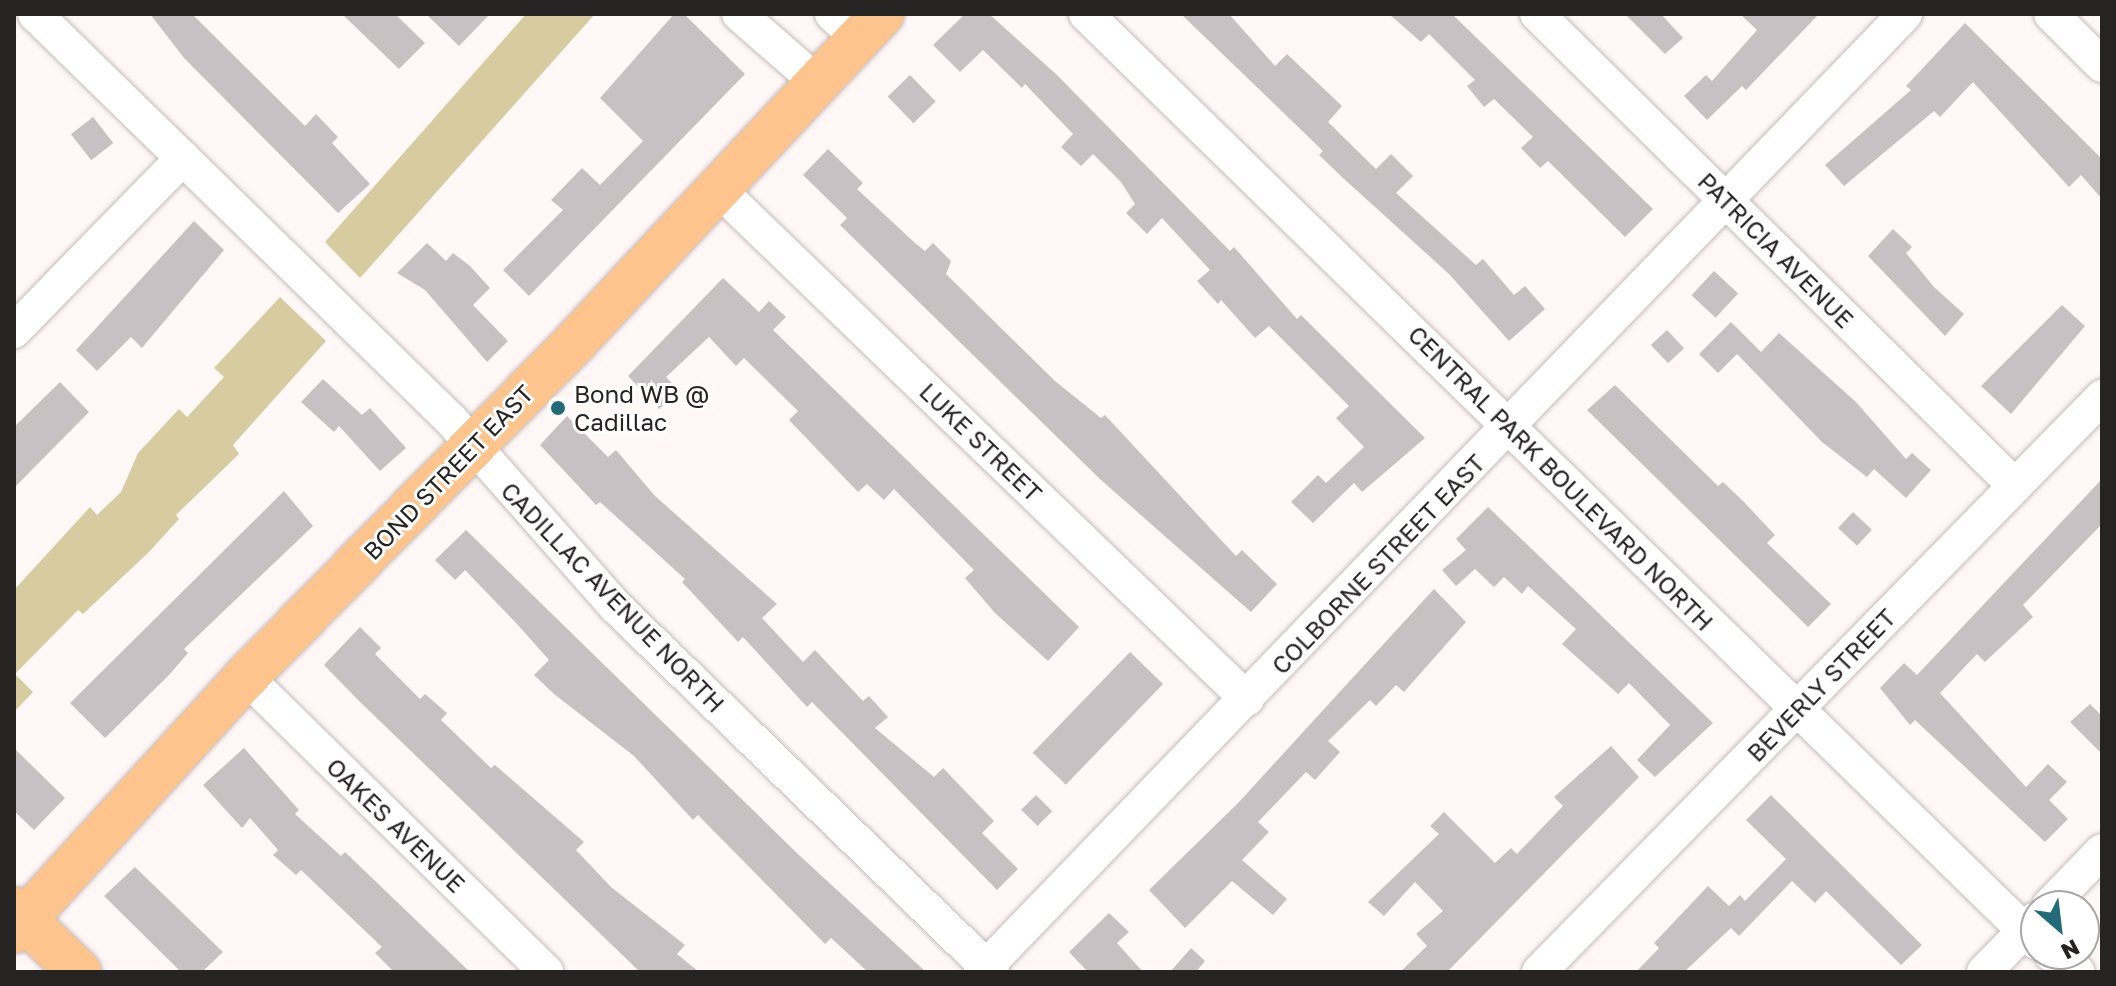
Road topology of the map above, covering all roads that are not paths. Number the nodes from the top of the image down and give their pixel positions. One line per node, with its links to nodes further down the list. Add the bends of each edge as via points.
1 (35, 14): 10 (street, CADILLAC AVENUE NORTH)
2 (739, 14): 9 (street)
3 (1086, 14): 15 (street, CENTRAL PARK BOULEVARD NORTH)
4 (1537, 14): 12 (street, PATRICIA AVENUE)
5 (1905, 14): 12 (street, COLBORNE STREET EAST)
6 (2051, 14): 8 (street)
7 (858, 22): 9 (main road, BOND STREET EAST)
8 (2102, 65)
9 (817, 82): 11 (main road, BOND STREET EAST)
10 (183, 158): 13 (street); 16 (street, CADILLAC AVENUE NORTH)
11 (715, 186): 16 (main road, BOND STREET EAST); 19 (street, LUKE STREET)
12 (1724, 199): 15 (street, COLBORNE STREET EAST); 17 (street, PATRICIA AVENUE)
13 (14, 331)
14 (2102, 397): 17 (street, BEVERLY STREET)
15 (1512, 426): 19 (street, COLBORNE STREET EAST); 20 (street, CENTRAL PARK BOULEVARD NORTH)
16 (473, 447): 18 (main road, BOND STREET EAST); 26 (street, CADILLAC AVENUE NORTH, via 616,607)
17 (2015, 486): 20 (street, BEVERLY STREET)
18 (246, 677): 23 (main road, BOND STREET EAST); 28 (street, OAKES AVENUE)
19 (1247, 699): 26 (street, COLBORNE STREET EAST)
20 (1795, 712): 24 (street, CENTRAL PARK BOULEVARD NORTH); 29 (street, BEVERLY STREET)
21 (2102, 851): 22 (street)
22 (2064, 890)
23 (17, 919): 27 (main road)
24 (2020, 920)
25 (2020, 941): 30 (street)
26 (987, 970)
27 (79, 972)
28 (546, 972)
29 (1539, 972)
30 (1984, 972)

